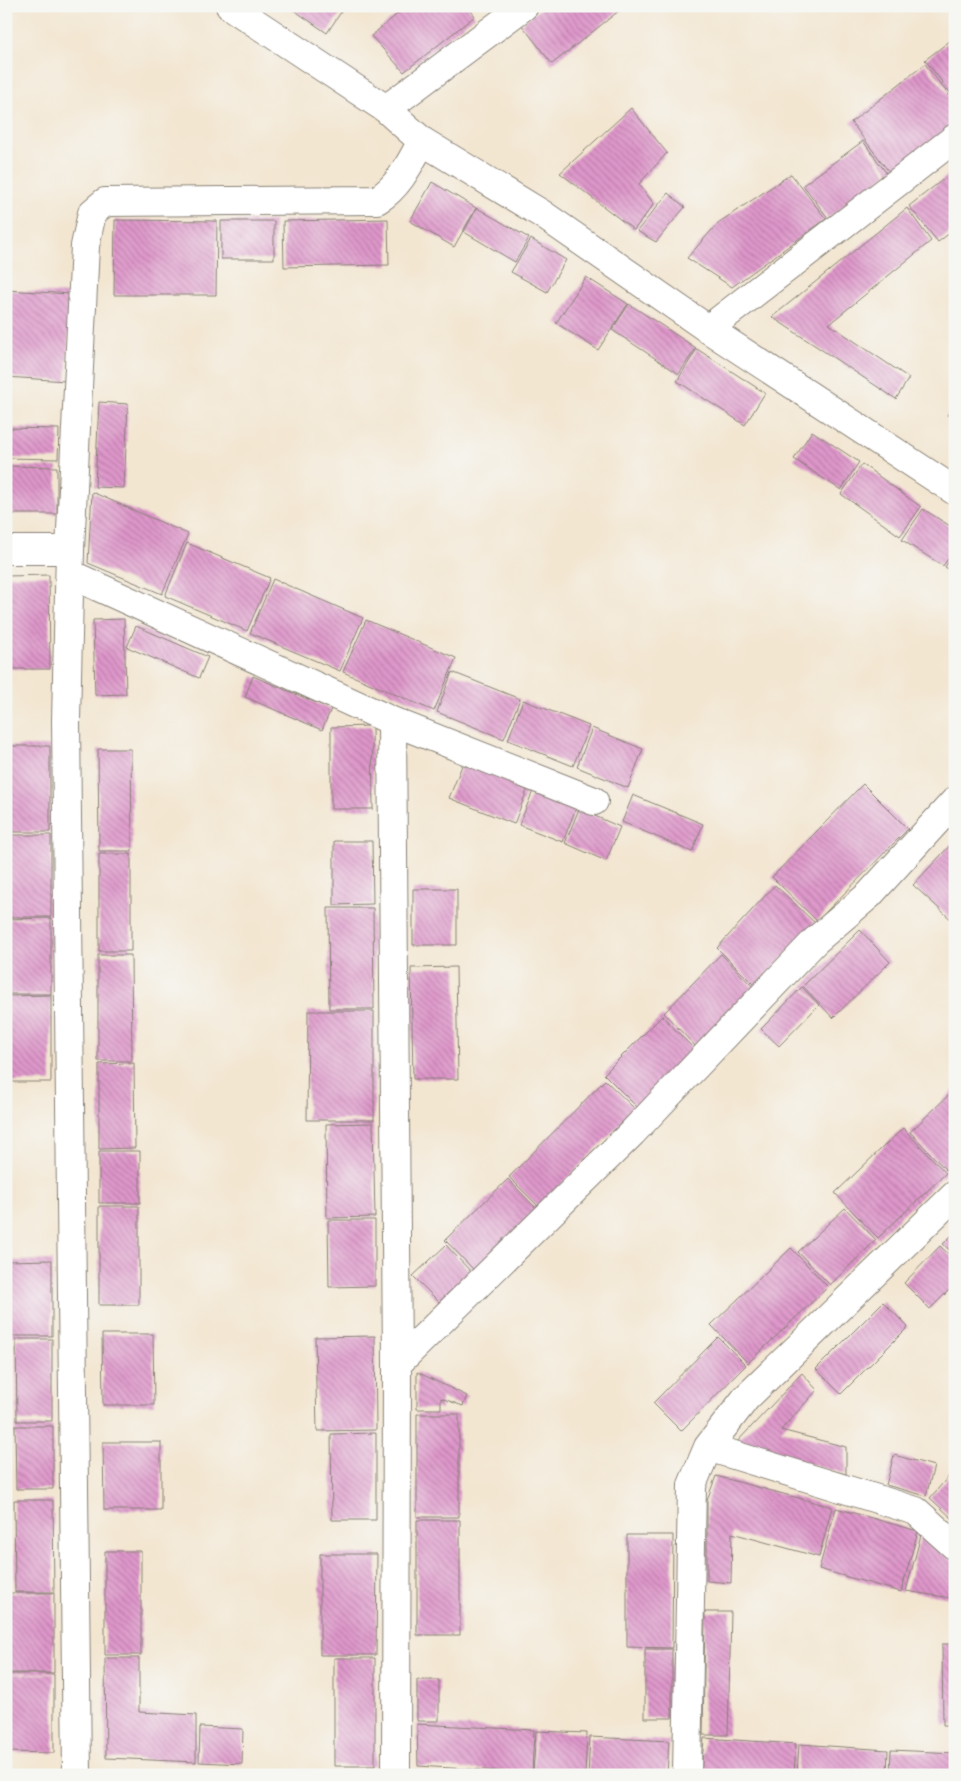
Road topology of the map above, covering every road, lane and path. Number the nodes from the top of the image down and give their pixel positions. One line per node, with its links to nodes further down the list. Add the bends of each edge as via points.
1 (230, 6): 3 (street)
2 (524, 6): 3 (street)
3 (386, 109): 5 (street)
4 (955, 138): 6 (street)
5 (422, 141): 6 (street, via 542,214); 9 (street, via 403,176 389,193 377,200 105,202 92,213 85,246)
6 (708, 329): 7 (street)
7 (955, 491)
8 (6, 550): 9 (street)
9 (70, 562): 10 (street); 17 (street, via 66,720)
10 (392, 721): 11 (street); 14 (street)
11 (594, 801)
12 (955, 801): 14 (street, via 869,895 815,940 632,1133)
13 (955, 1195): 15 (street, via 746,1398)
14 (397, 1364): 18 (street)
15 (708, 1447): 16 (street, via 916,1511); 19 (street, via 692,1484)
16 (955, 1546)
17 (77, 1775)
18 (396, 1775)
19 (687, 1775)

